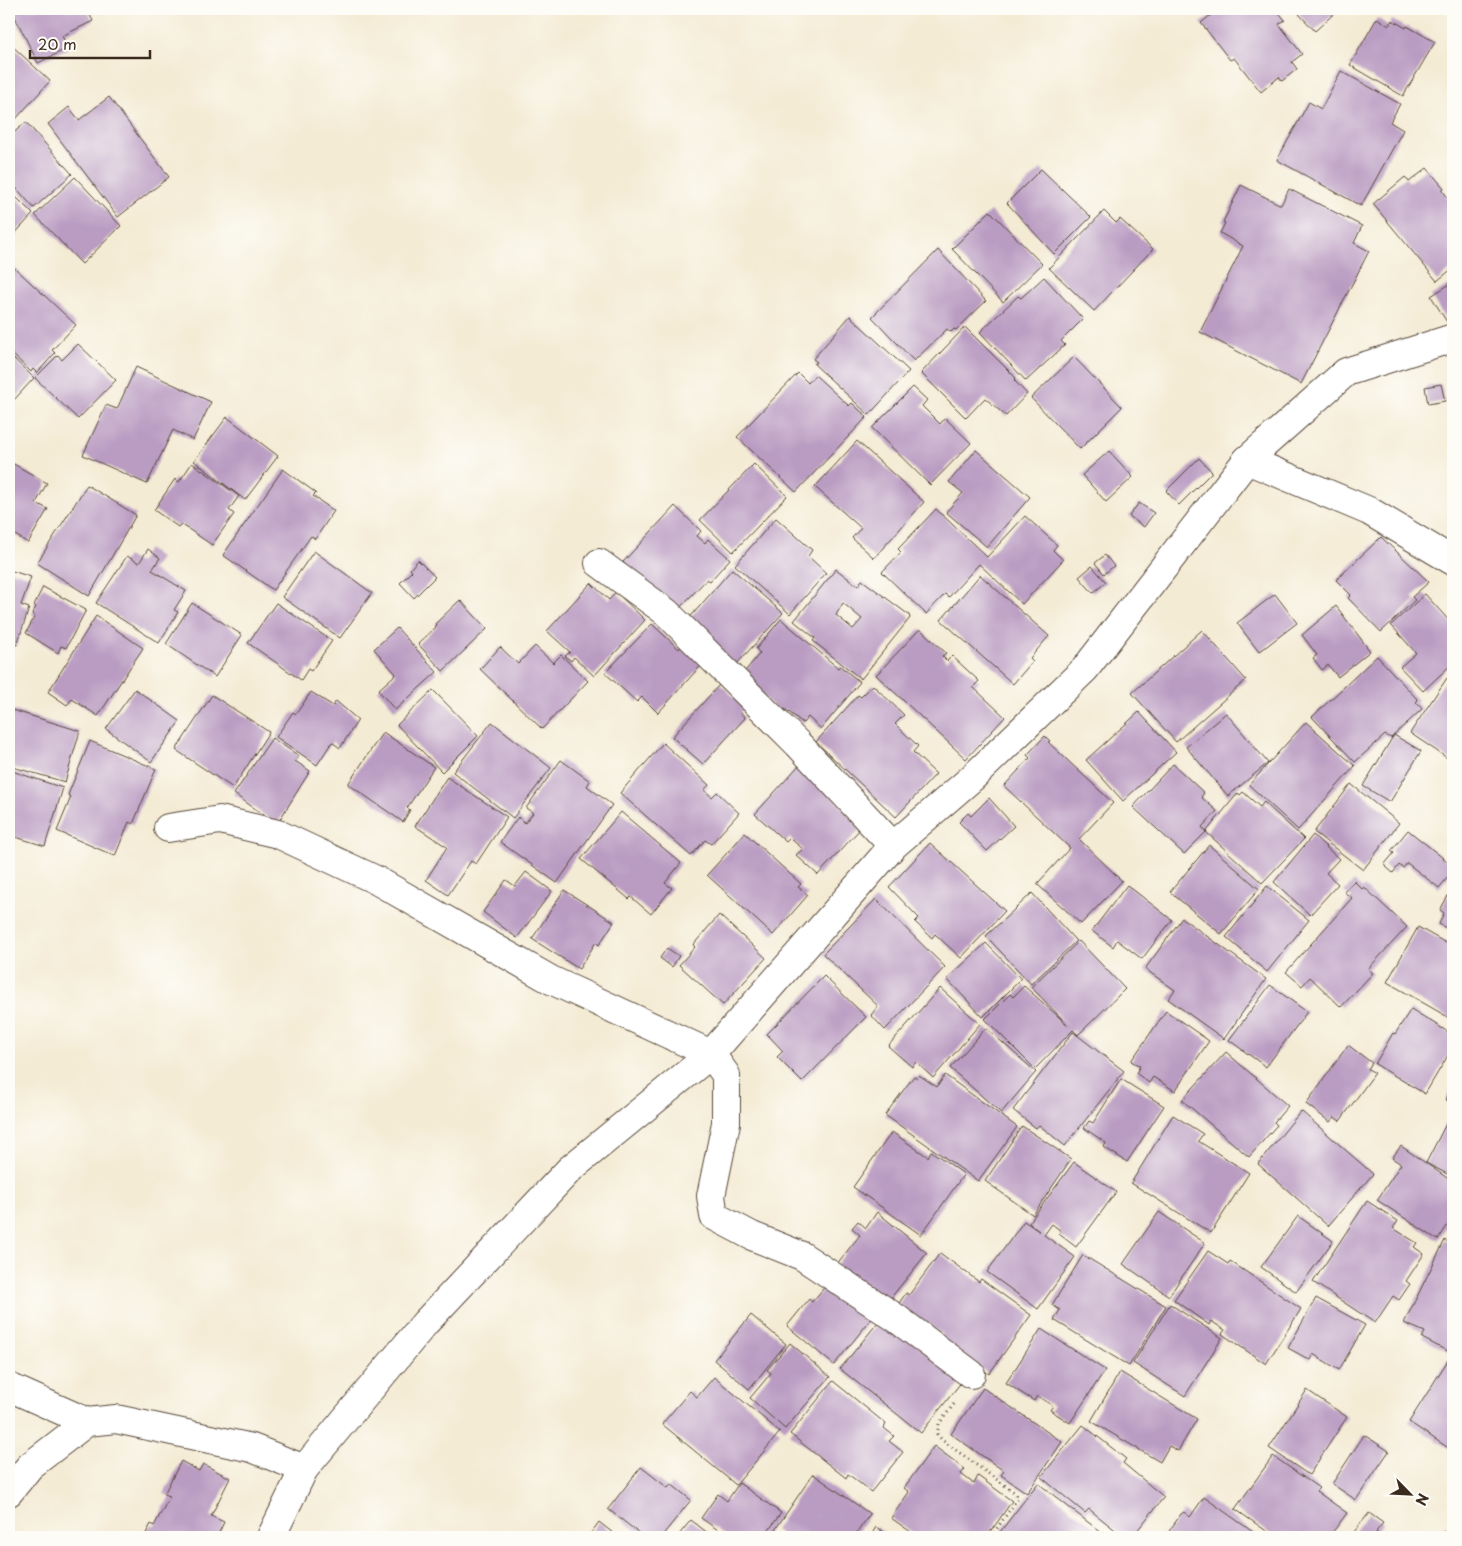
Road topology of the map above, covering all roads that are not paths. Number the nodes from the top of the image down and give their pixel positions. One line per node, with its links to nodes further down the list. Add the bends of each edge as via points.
1 (1453, 338): 2 (street, via 1346,372)
2 (1247, 460): 3 (street, via 1369,511); 6 (street, via 1085,669 972,778)
3 (1453, 561)
4 (599, 563): 6 (street, via 666,612 798,744)
5 (168, 828): 7 (street, via 220,820 278,834 376,880 551,980)
6 (893, 846): 7 (street)
7 (711, 1054): 8 (street, via 726,1075 726,1123 711,1196 714,1216 802,1256 896,1318); 11 (street, via 570,1169 426,1324)
8 (971, 1374)
9 (9, 1387): 10 (street)
10 (87, 1422): 11 (street, via 116,1419 252,1448); 12 (street, via 30,1466)
11 (304, 1469): 13 (street)
12 (9, 1492)
13 (271, 1537)

